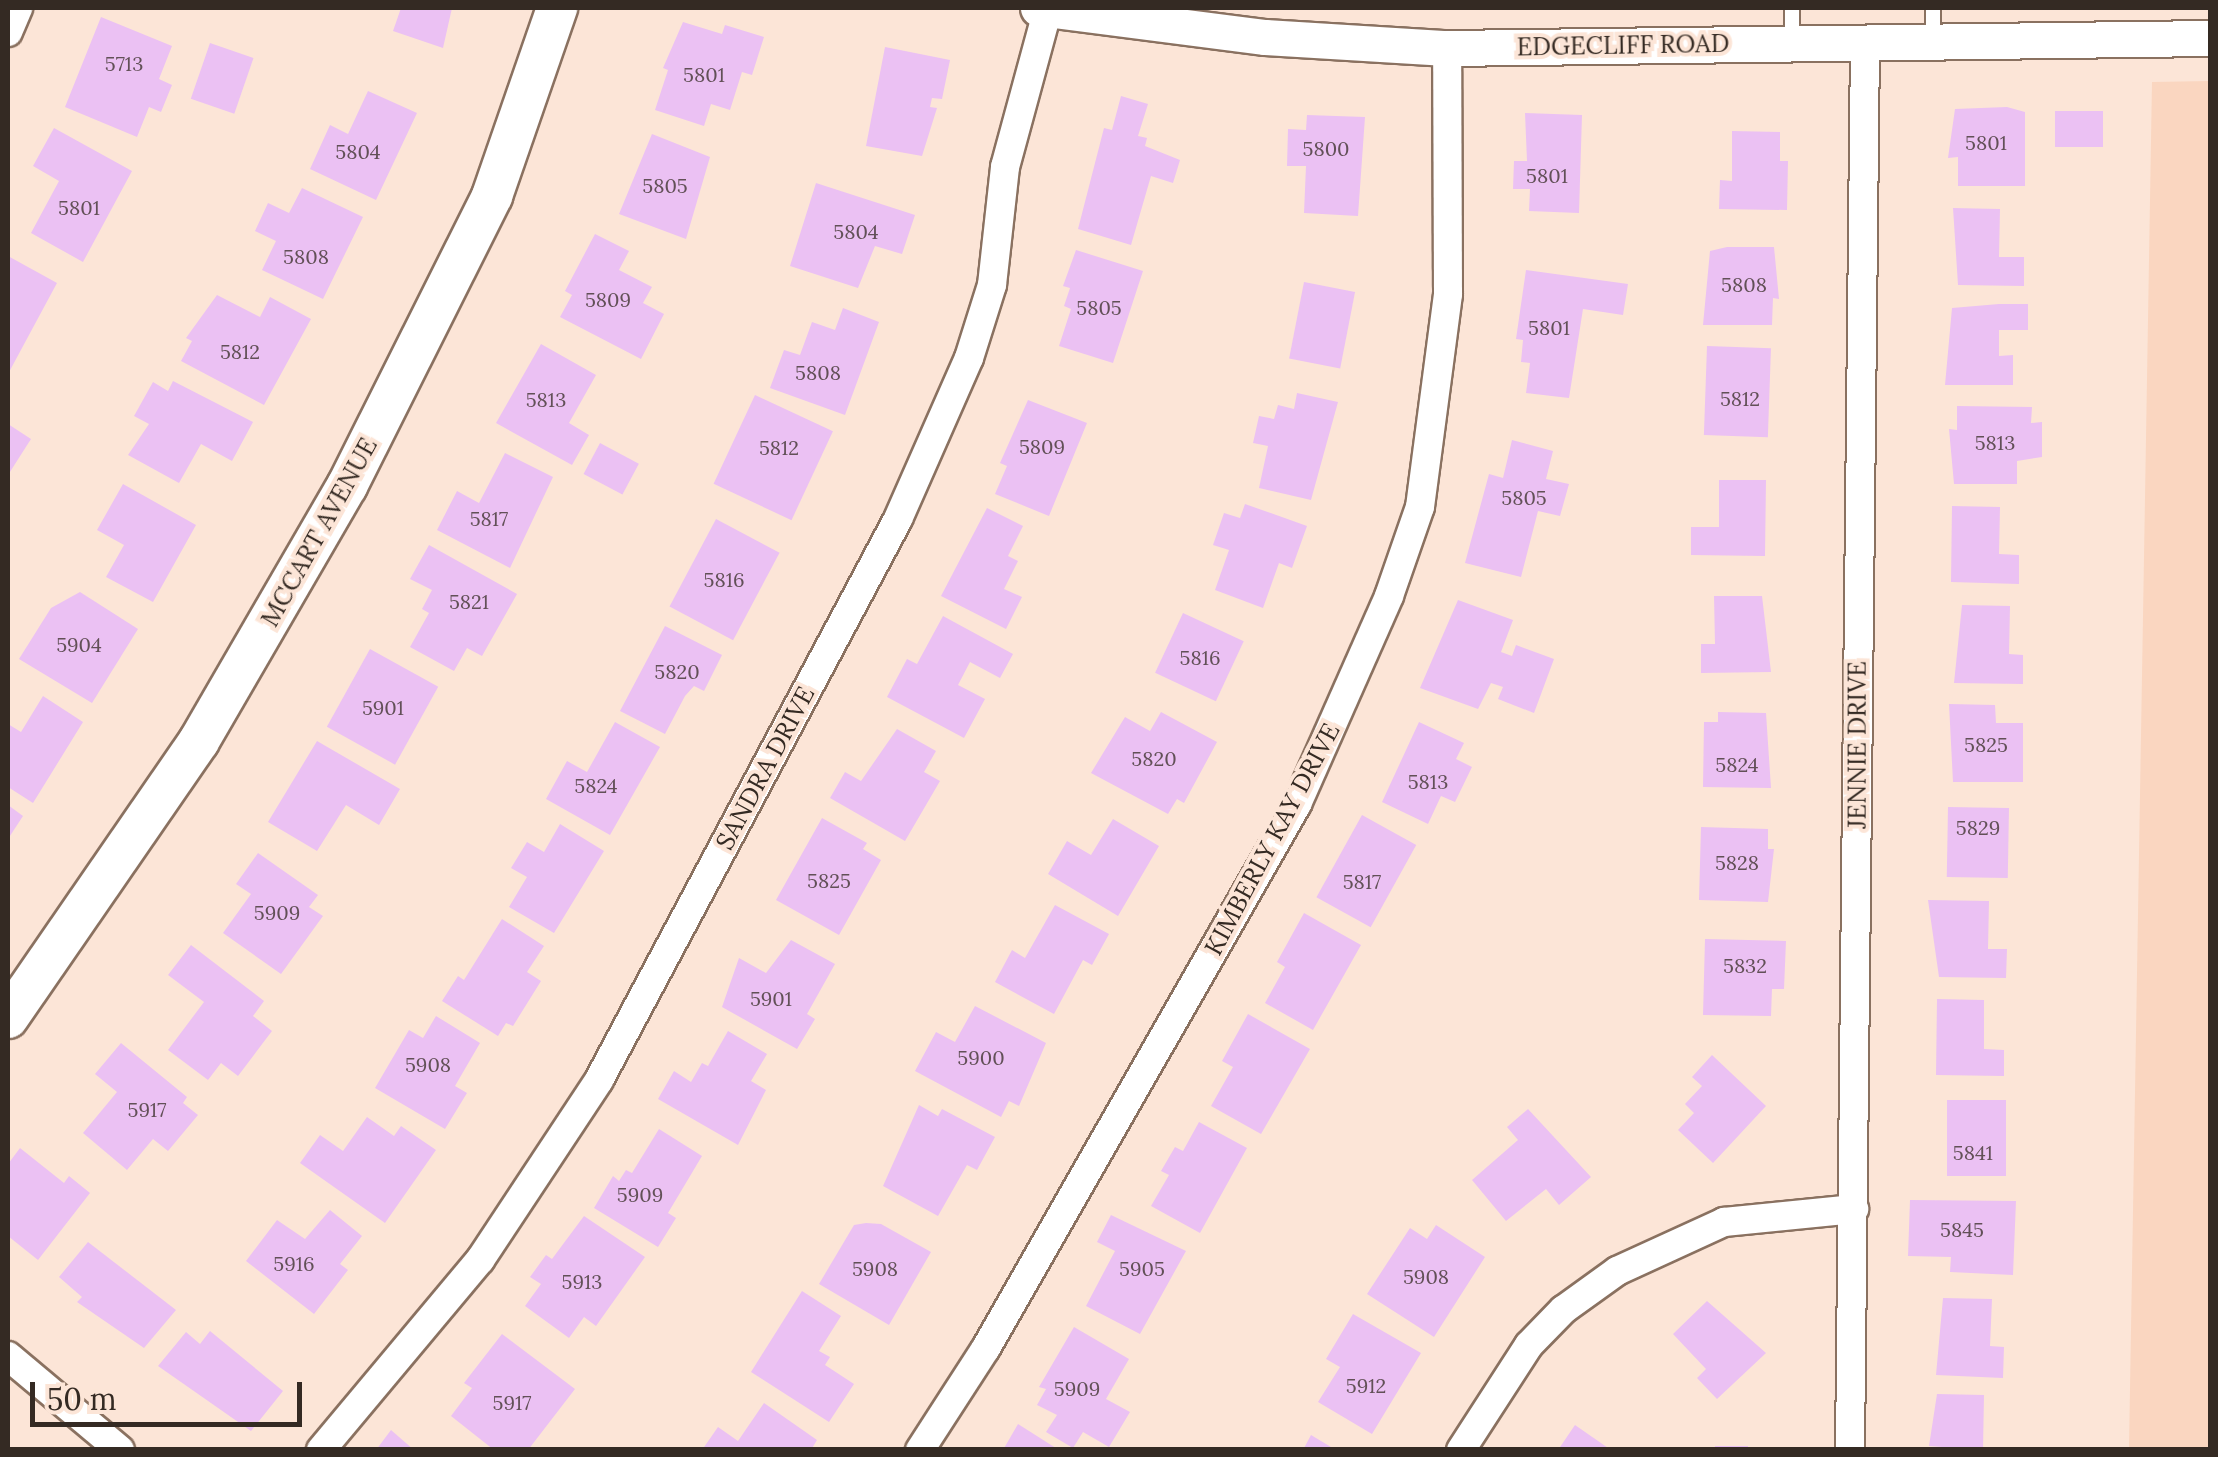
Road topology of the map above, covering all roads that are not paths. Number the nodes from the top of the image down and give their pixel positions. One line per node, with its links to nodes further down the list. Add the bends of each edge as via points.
1 (18, 8): 6 (street)
2 (557, 8): 10 (main road, MCCART AVENUE, via 492,196 347,486 199,742)
3 (1046, 8): 9 (street, EDGECLIFF ROAD, via 1264,37); 14 (street, SANDRA DRIVE, via 1005,167 992,284 969,358 898,519 599,1080 480,1260)
4 (1933, 24): 7 (street, EDGECLIFF ROAD); 8 (street, EDGECLIFF ROAD)
5 (1792, 25): 8 (street, EDGECLIFF ROAD); 9 (street, EDGECLIFF ROAD)
6 (8, 32)
7 (2210, 38)
8 (1864, 40): 11 (street, JENNIE DRIVE)
9 (1447, 48): 15 (street, KIMBERLY KAY DRIVE, via 1448,294 1420,507 1388,596 1297,804 986,1348)
10 (8, 1018)
11 (1854, 1209): 16 (street, via 1724,1222 1617,1271 1562,1310 1528,1346); 17 (street, JENNIE DRIVE)
12 (8, 1356): 13 (street)
13 (120, 1450)
14 (321, 1450)
15 (920, 1450)
16 (1461, 1450)
17 (1850, 1450)

